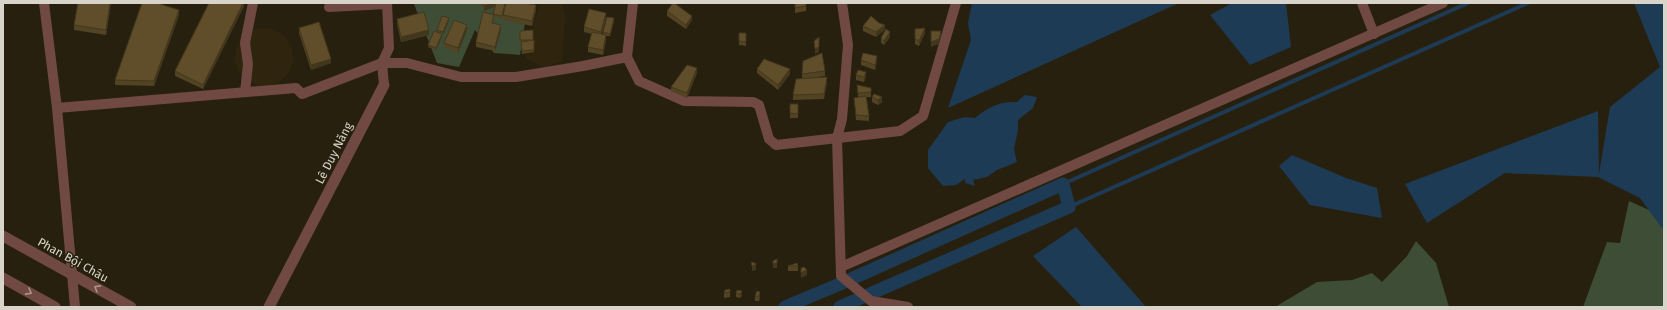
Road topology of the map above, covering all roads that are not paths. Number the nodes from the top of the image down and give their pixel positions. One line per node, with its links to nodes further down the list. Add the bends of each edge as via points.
1 (44, 3): 15 (street)
2 (253, 3): 14 (street, via 245,43 248,64)
3 (633, 3): 11 (street)
4 (842, 3): 16 (street, via 848,45 842,118)
5 (956, 3): 16 (street, via 923,116 900,131)
6 (1362, 3): 10 (street)
7 (1444, 3): 10 (street)
8 (387, 4): 9 (street); 12 (street, Lê Duy Năng, via 389,48)
9 (328, 7)
10 (1374, 34): 18 (street)
11 (627, 57): 12 (street, via 516,77 461,77 407,63); 16 (street, via 639,81 684,101 753,102 759,105 769,140 776,145)
12 (382, 64): 13 (street, Lê Duy Năng); 14 (street, via 302,94 296,88)
13 (384, 85): 24 (street, Lê Duy Năng)
14 (245, 92): 15 (street)
15 (57, 108): 19 (street)
16 (837, 138): 18 (street)
17 (3, 236): 19 (street, Phan Bội Châu)
18 (841, 272): 25 (street, via 867,299)
19 (73, 275): 22 (street); 23 (street, Phan Bội Châu, one-way to 19)
20 (3, 278): 21 (street, one-way to 21)
21 (55, 307)
22 (75, 307)
23 (131, 307)
24 (269, 307)
25 (908, 307)

